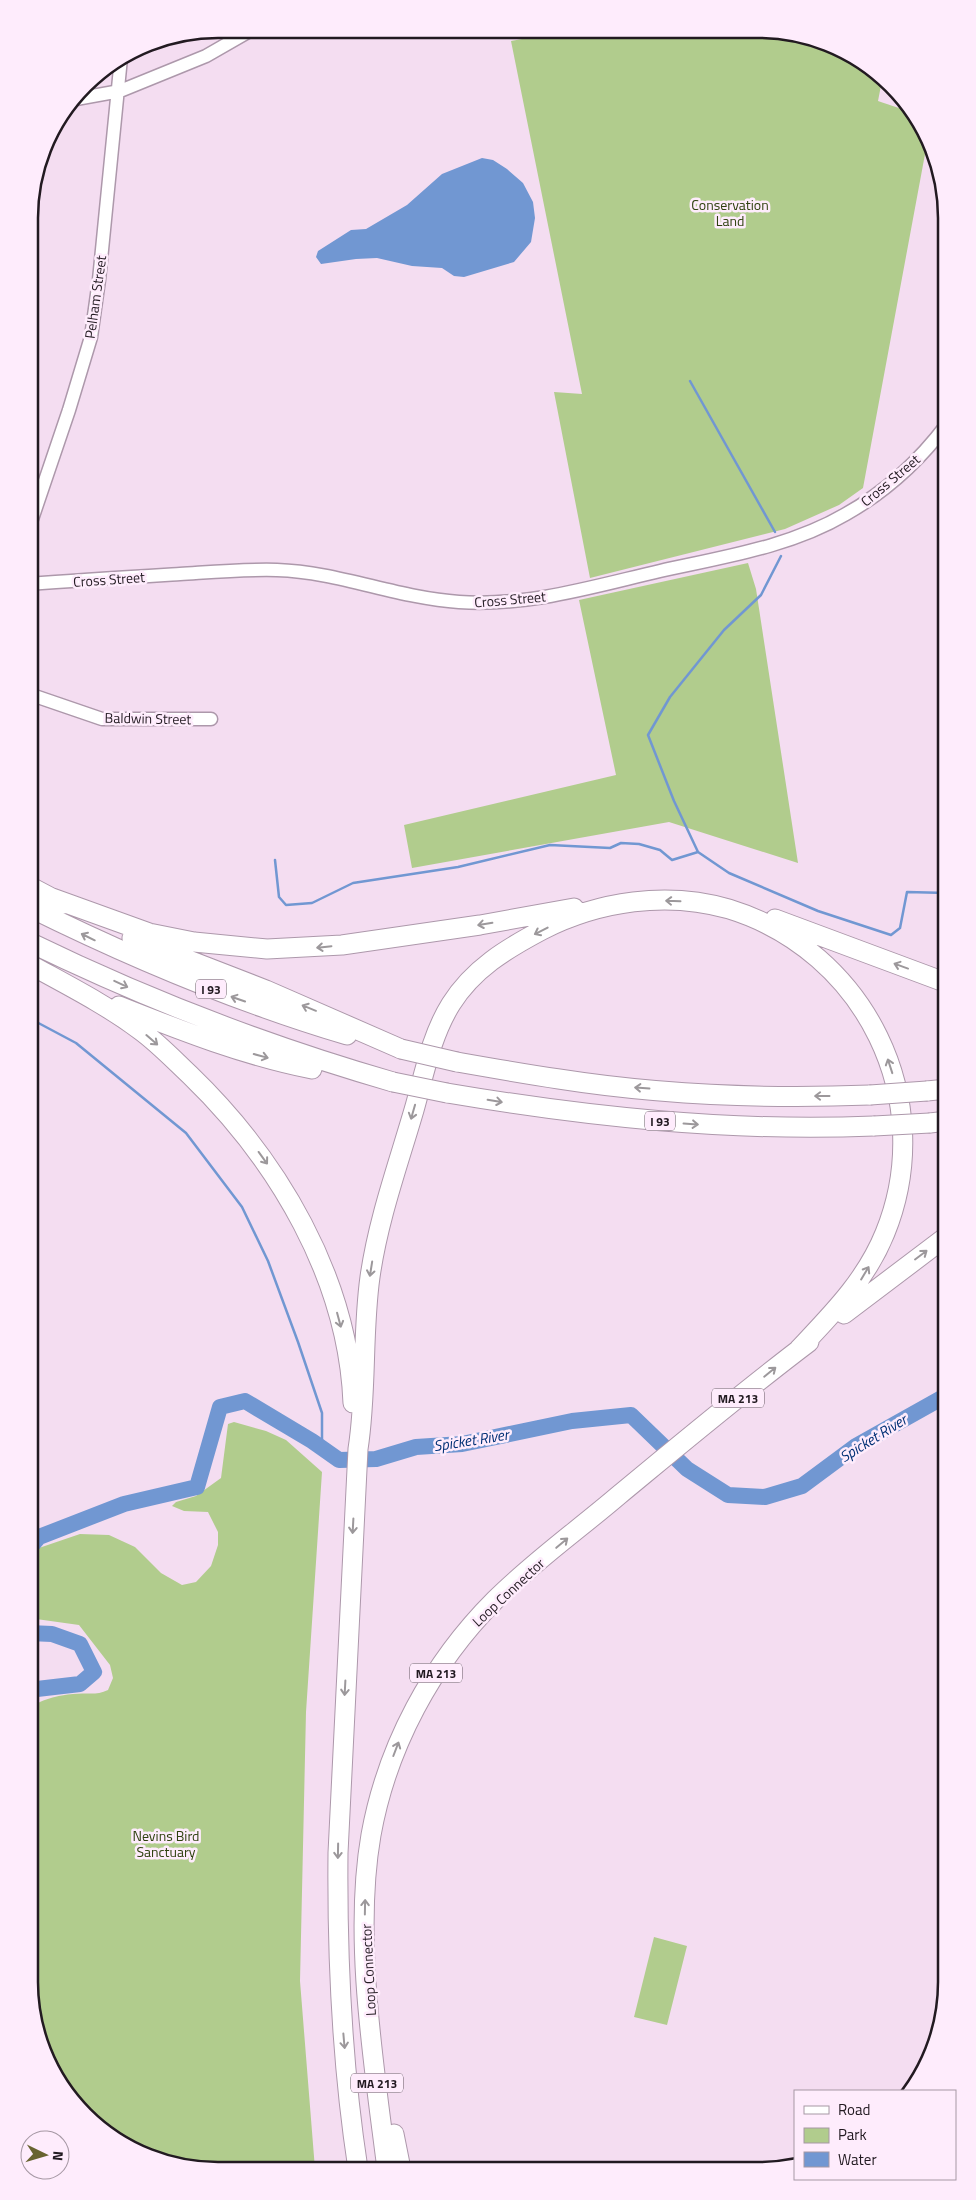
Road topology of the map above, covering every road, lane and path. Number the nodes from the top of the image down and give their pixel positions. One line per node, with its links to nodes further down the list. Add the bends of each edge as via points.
1 (237, 38): 3 (street, via 206,56)
2 (121, 66): 3 (street, Pelham Street)
3 (120, 91): 4 (street); 6 (street, Pelham Street, via 91,336)
4 (84, 97)
5 (938, 434): 7 (street, Cross Street, via 887,486 820,528 760,548 539,598 450,602 392,593 316,574 278,570)
6 (38, 501)
7 (38, 583)
8 (38, 697): 9 (street, Baldwin Street, via 102,719)
9 (210, 718)
10 (38, 891): 11 (highway)
11 (52, 898): 12 (highway, one-way to 11, via 573,908 342,945 267,949 194,942 149,933); 19 (highway, one-way to 11, via 266,990 144,943)
12 (620, 904): 13 (highway, one-way to 12, via 674,900); 25 (highway, one-way to 25, via 564,920 500,954 467,982 443,1019 374,1256 367,1306)
13 (721, 908): 17 (highway, one-way to 13, via 753,912); 24 (highway, one-way to 13, via 853,1291 885,1232 902,1166 900,1104 891,1068 877,1034 841,981 814,955 784,935 760,921)
14 (38, 911): 19 (highway, I 93, one-way to 14, via 314,1025 214,991 126,954)
15 (38, 946): 20 (highway, I 93, one-way to 20, via 224,1028)
16 (38, 969): 18 (highway)
17 (938, 980)
18 (67, 985): 20 (highway, one-way to 20, via 219,1044 308,1068); 25 (highway, one-way to 25, via 140,1030 180,1065 235,1122 279,1181 305,1226 339,1320 351,1381)
19 (402, 1049): 21 (highway, I 93, one-way to 19, bridge, via 782,1096 638,1088 559,1080)
20 (393, 1082): 22 (highway, I 93, one-way to 22, bridge, via 578,1113 646,1120 772,1127)
21 (938, 1090)
22 (938, 1122)
23 (938, 1242): 24 (highway, one-way to 23)
24 (799, 1349): 26 (highway, Loop Connector / MA 213, one-way to 24, via 365,1892 371,1833 397,1746 430,1682 462,1636 496,1600 677,1446)
25 (358, 1449): 27 (highway, Loop Connector / MA 213, one-way to 27, via 338,1853 341,1988)
26 (367, 1985): 30 (highway, Loop Connector / MA 213); 31 (highway)
27 (350, 2099): 28 (highway); 29 (highway, Loop Connector / MA 213)
28 (348, 2162)
29 (357, 2162)
30 (386, 2162)
31 (401, 2162)

